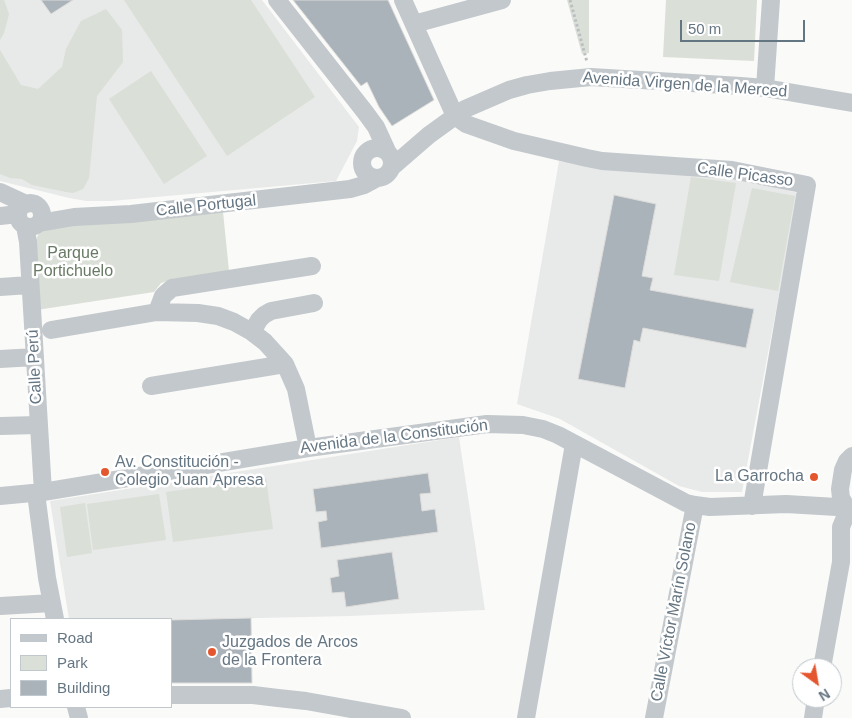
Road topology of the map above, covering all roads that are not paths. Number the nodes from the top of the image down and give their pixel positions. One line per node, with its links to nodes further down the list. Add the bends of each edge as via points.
1 (277, 0): 9 (street, via 369,117 382,137)
2 (403, 0): 5 (street)
3 (502, 0): 5 (street)
4 (771, 0): 6 (street)
5 (414, 24): 8 (street)
6 (765, 88): 7 (street, Avenida Virgen de la Merced); 8 (street, Avenida Virgen de la Merced, via 591,77 566,79 527,85 492,96)
7 (852, 103)
8 (455, 116): 9 (street, Avenida Virgen de la Merced, via 415,146); 36 (street, Calle Picasso, via 484,132 602,161 732,170 807,185)
9 (384, 156): 10 (street, via 363,157); 11 (street, Calle Portugal, via 386,175)
10 (362, 166): 11 (street); 12 (street)
11 (377, 178): 12 (street, Calle Portugal, via 358,187)
12 (337, 190): 15 (street, Calle Portugal, via 131,214)
13 (0, 192): 15 (street)
14 (0, 216): 15 (street, Calle Portugal)
15 (30, 220): 17 (street, Calle Perú)
16 (312, 266): 20 (street, via 172,288 163,296)
17 (30, 285): 18 (street); 23 (street, Calle Perú)
18 (0, 287)
19 (314, 303): 22 (street, via 271,311 259,320)
20 (157, 312): 21 (street); 22 (street, via 218,316)
21 (51, 330)
22 (252, 332): 25 (street)
23 (35, 357): 24 (street); 27 (street, Calle Perú)
24 (0, 359)
25 (285, 364): 26 (street); 30 (street, via 296,389)
26 (151, 386)
27 (38, 424): 28 (street); 32 (street, Calle Perú)
28 (0, 426)
29 (574, 444): 30 (street, Avenida de la Constitución, via 534,426 487,424); 35 (street, Avenida de la Constitución); 44 (street)
30 (308, 448): 32 (street, Avenida de la Constitución)
31 (852, 456): 34 (street, via 843,470)
32 (40, 493): 33 (street, Avenida de la Constitución); 40 (street, Calle Perú)
33 (0, 496)
34 (846, 503): 37 (street, via 832,498); 38 (street)
35 (695, 505): 36 (street, Avenida de la Constitución); 45 (street, Calle Víctor Marín Solano)
36 (752, 506): 37 (street, Avenida de la Constitución)
37 (820, 506): 38 (street)
38 (846, 534): 41 (street)
39 (0, 606): 40 (street)
40 (53, 611)
41 (824, 658)
42 (172, 695): 43 (street, via 253,695 306,700)
43 (399, 718)
44 (526, 718)
45 (654, 718)

